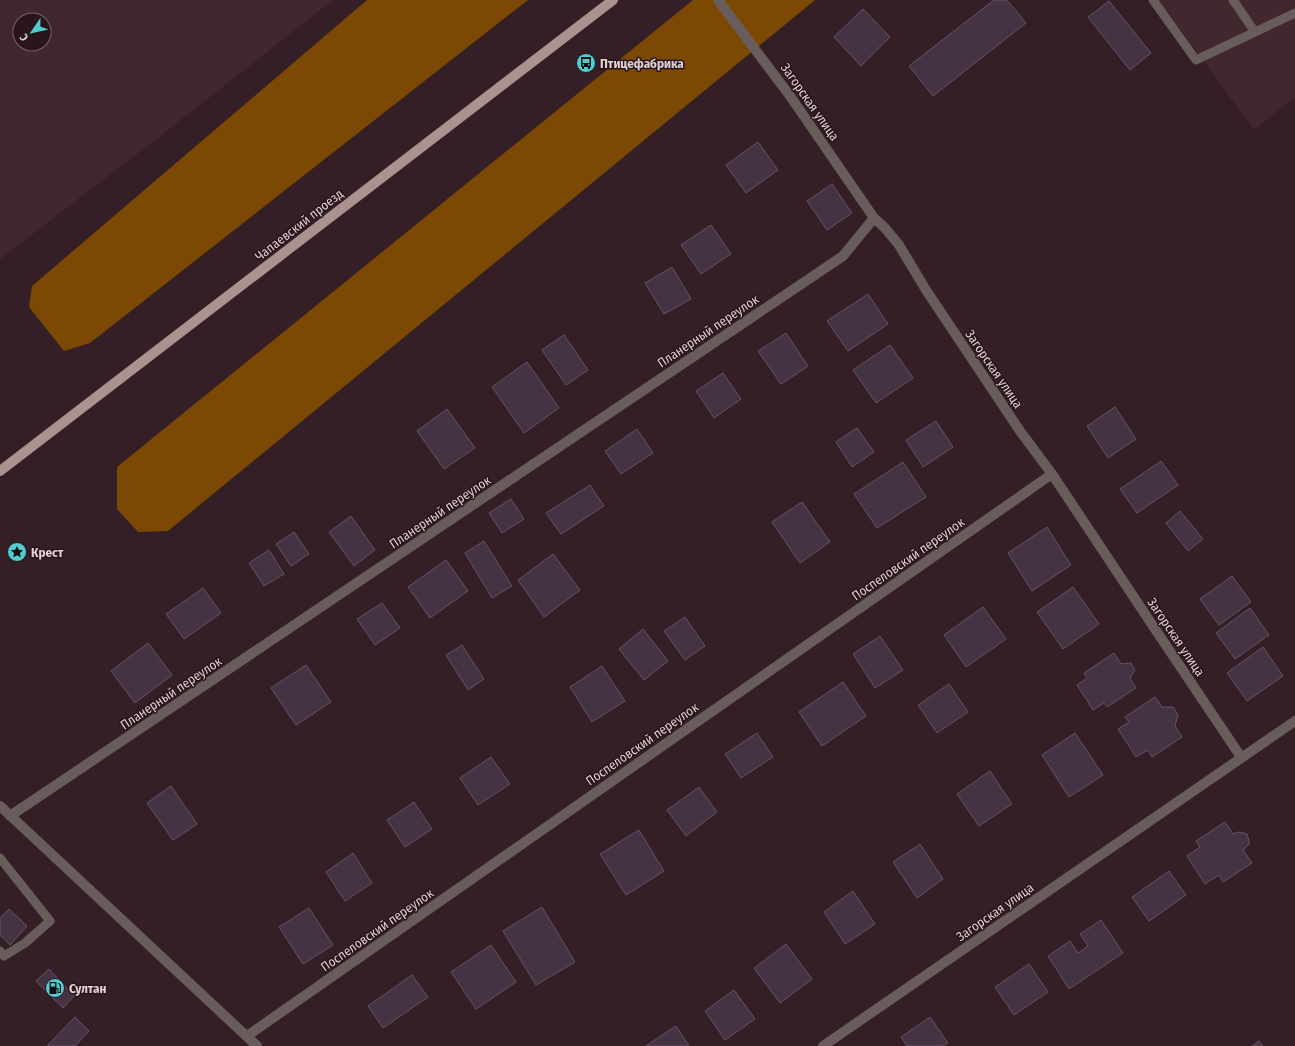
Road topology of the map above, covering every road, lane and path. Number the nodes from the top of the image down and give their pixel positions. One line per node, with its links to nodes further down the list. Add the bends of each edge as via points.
1 (614, 0): 8 (main road, Чапаевский проезд)
2 (718, 0): 7 (street, Загорская улица, via 790,96)
3 (1153, 0): 6 (lane, via 1196,60)
4 (1233, 0): 6 (lane)
5 (1295, 13): 6 (lane)
6 (1255, 32)
7 (874, 218): 9 (street, Загорская улица, via 899,245 970,357); 13 (street, Планерный переулок, via 842,256)
8 (0, 471)
9 (1052, 474): 11 (street, Загорская улица); 16 (street, Поспеловский переулок)
10 (1295, 721): 11 (street, Загорская улица)
11 (1242, 757): 18 (street, Загорская улица)
12 (0, 806): 13 (street)
13 (10, 816): 16 (street)
14 (0, 858): 15 (lane, via 50,921 25,943 4,956)
15 (0, 951)
16 (247, 1036): 17 (street)
17 (257, 1046)
18 (823, 1046)

